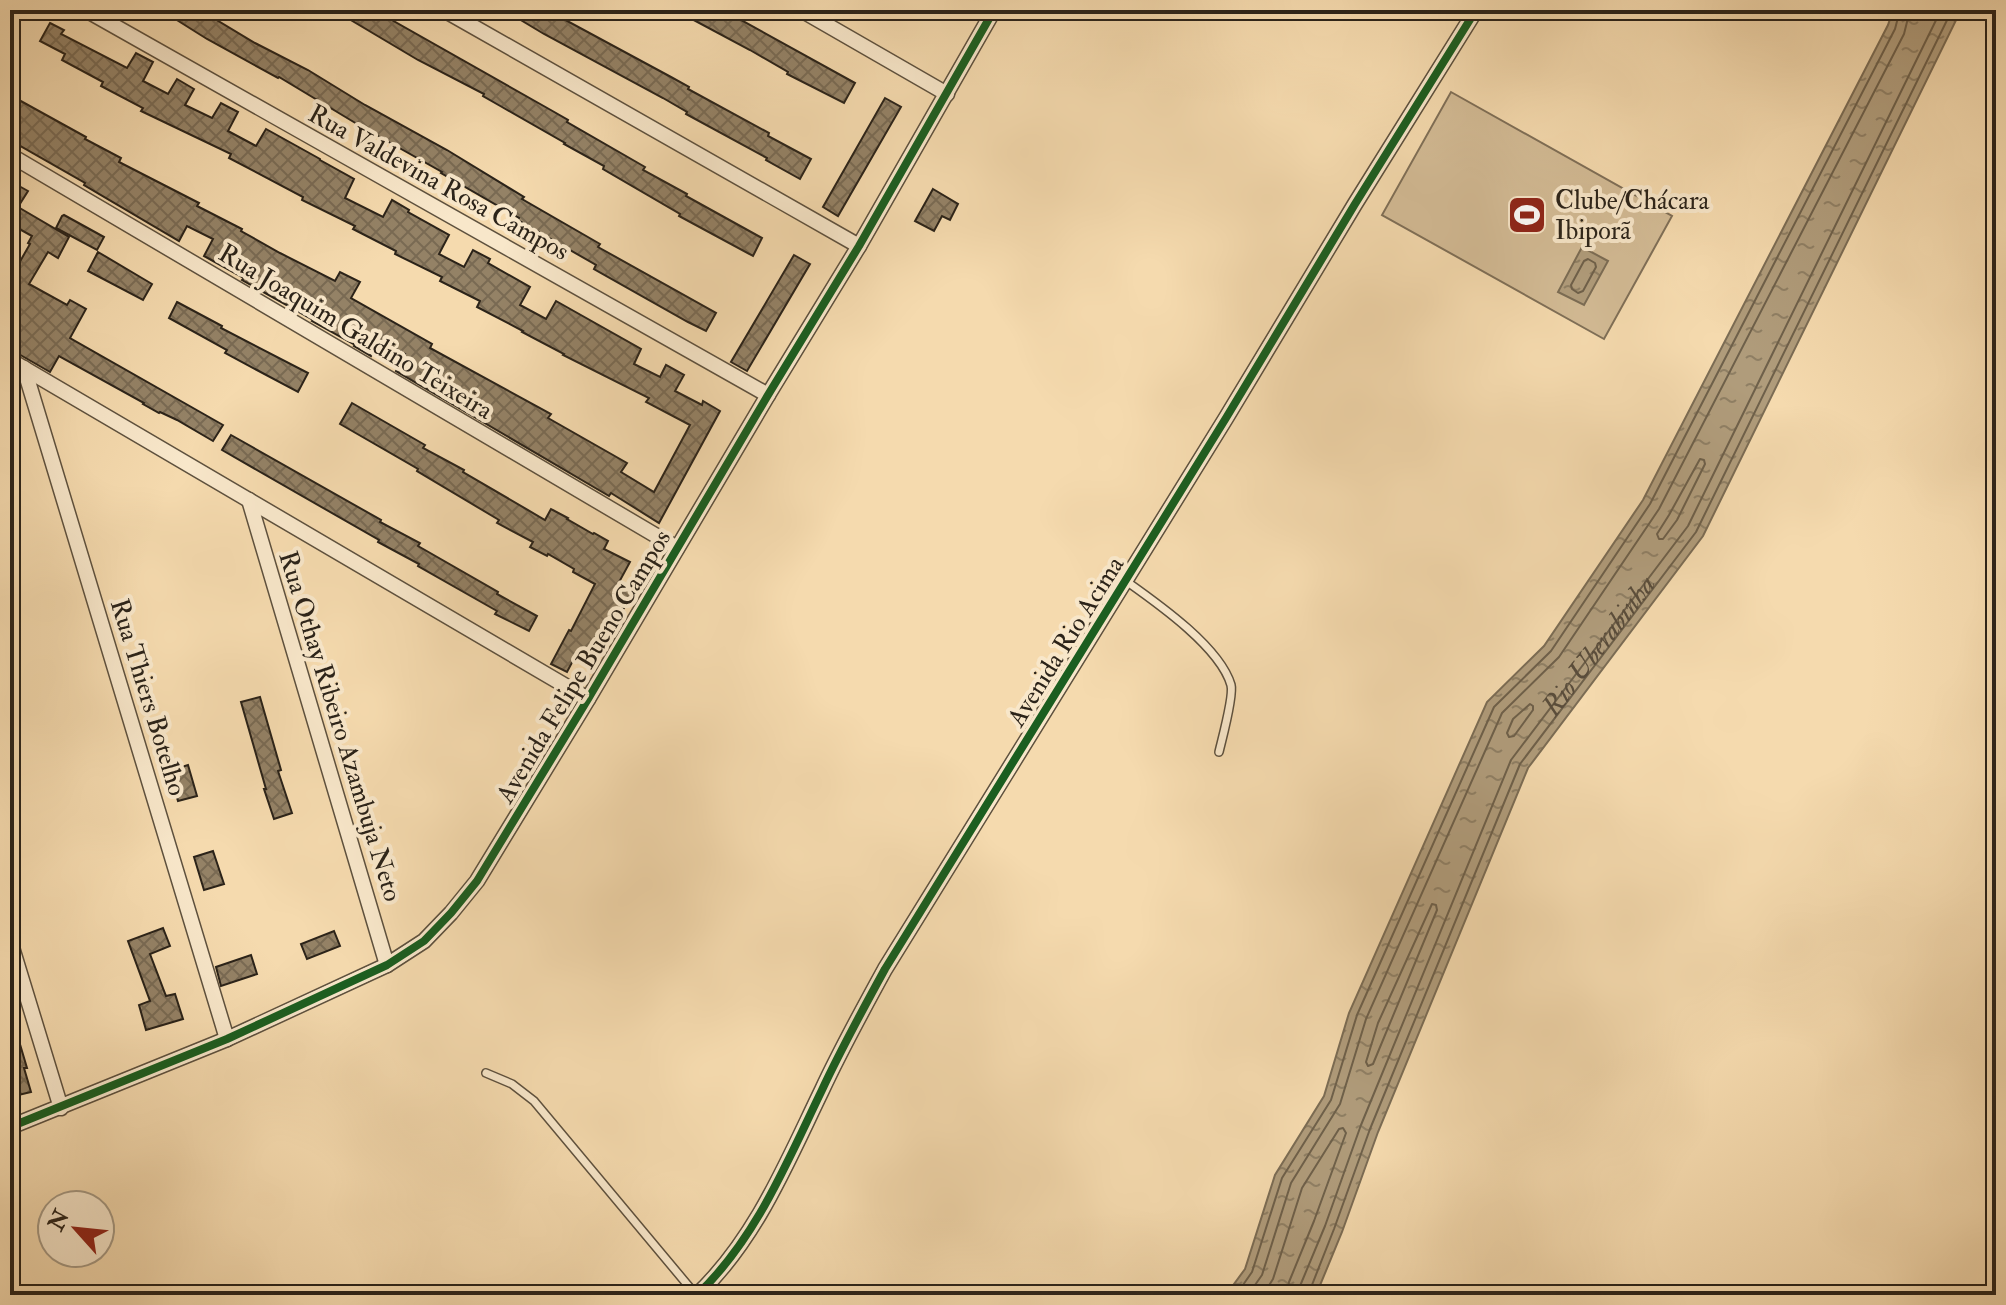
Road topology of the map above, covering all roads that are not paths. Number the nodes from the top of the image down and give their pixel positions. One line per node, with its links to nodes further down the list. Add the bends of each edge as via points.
1 (14, 10): 7 (street)
2 (86, 10): 13 (street, Rua Valdevina Rosa Campos)
3 (444, 10): 10 (street)
4 (801, 10): 8 (street)
5 (994, 10): 8 (street, Avenida Felipe Bueno Campos)
6 (1476, 10): 16 (street, Avenida Rio Acima)
7 (10, 18)
8 (947, 94): 10 (street, Avenida Felipe Bueno Campos)
9 (10, 155): 15 (street, Rua Joaquim Galdino Teixeira)
10 (859, 246): 13 (street, Avenida Felipe Bueno Campos)
11 (10, 360): 12 (street)
12 (24, 368): 14 (street); 21 (street, Rua Thiers Botelho)
13 (768, 395): 15 (street, Avenida Felipe Bueno Campos)
14 (249, 500): 17 (street); 20 (street, Rua Othay Ribeiro Azambuja Neto)
15 (677, 548): 17 (street, Avenida Felipe Bueno Campos)
16 (1126, 581): 18 (lane, via 1203,643 1222,665 1232,688); 25 (street, Avenida Rio Acima, via 885,969 742,1244)
17 (588, 699): 20 (street, Avenida Felipe Bueno Campos, via 477,881 424,941)
18 (1219, 752)
19 (10, 941): 23 (street)
20 (387, 965): 21 (street, Avenida Felipe Bueno Campos)
21 (227, 1039): 23 (street, Avenida Felipe Bueno Campos)
22 (486, 1073): 25 (lane, via 534,1101)
23 (61, 1108): 24 (street, Avenida Felipe Bueno Campos)
24 (10, 1127)
25 (697, 1295)

